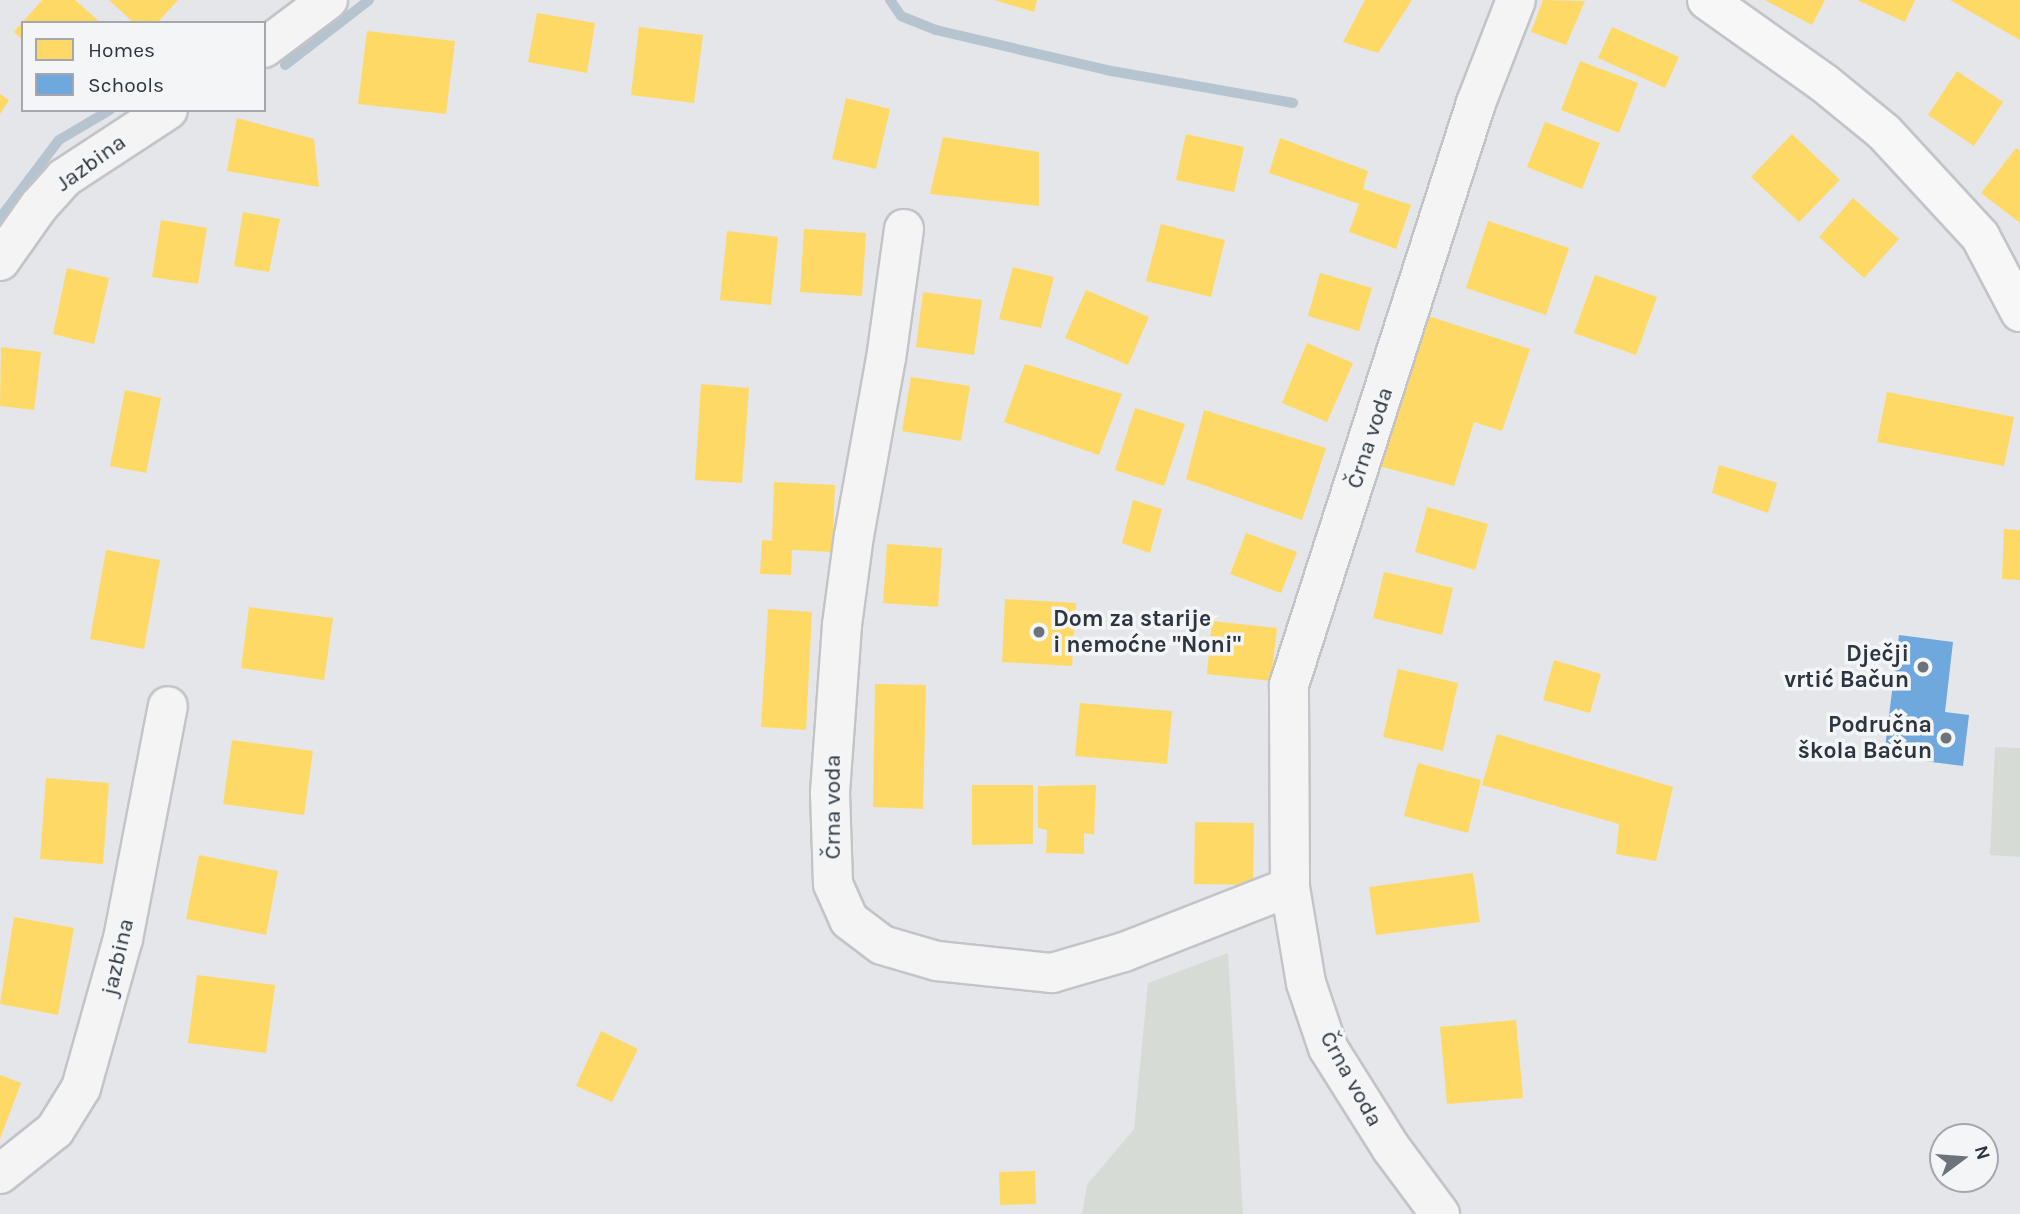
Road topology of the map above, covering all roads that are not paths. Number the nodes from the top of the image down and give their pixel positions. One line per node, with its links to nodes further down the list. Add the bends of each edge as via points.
1 (328, 0): 4 (street)
2 (1516, 0): 10 (street, Črna voda, via 1476,103 1289,685)
3 (1707, 0): 8 (main road, via 1884,132 1980,236)
4 (266, 46)
5 (165, 112): 7 (street, Jazbina, via 64,178)
6 (904, 229): 10 (street, Črna voda, via 842,625 830,793 833,884 849,920 882,945 937,961 1052,973 1124,952)
7 (0, 261)
8 (2020, 312)
9 (168, 706): 11 (street, jazbina, via 123,939 81,1088 55,1130)
10 (1290, 887): 12 (street, Črna voda, via 1306,983 1328,1048 1391,1148)
11 (0, 1174)
12 (1440, 1214)

